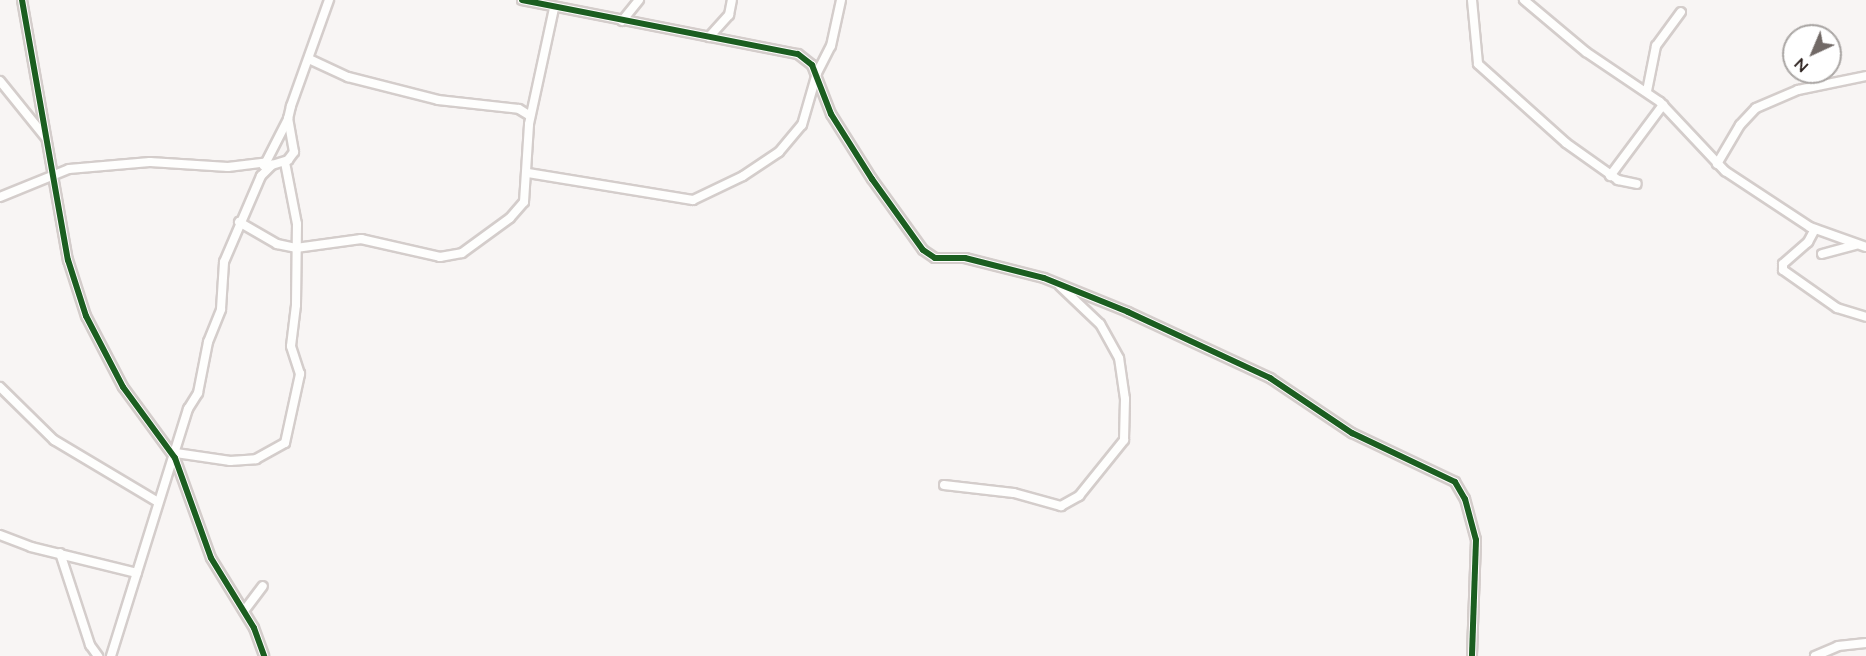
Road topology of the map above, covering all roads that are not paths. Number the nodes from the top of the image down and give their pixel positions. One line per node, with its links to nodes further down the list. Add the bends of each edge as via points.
1 (22, 0): 22 (street)
2 (329, 0): 14 (street)
3 (522, 0): 9 (street)
4 (639, 0): 12 (street)
5 (732, 0): 13 (street, via 729,15)
6 (841, 0): 15 (street, via 831,46)
7 (1472, 0): 29 (street, via 1478,64 1556,136)
8 (1524, 0): 18 (street, via 1586,52)
9 (544, 3): 10 (street)
10 (554, 8): 12 (street); 20 (street)
11 (1681, 12): 18 (street, via 1656,46)
12 (622, 21): 13 (street)
13 (709, 37): 15 (street, via 789,50 805,58)
14 (309, 59): 20 (street, via 348,77 438,100 519,109); 21 (street)
15 (817, 73): 26 (street, via 802,125 791,140 763,164 704,197 676,200 569,177); 38 (street, via 837,123 922,250 935,258 965,258)
16 (1866, 76): 25 (street, via 1798,90 1756,108 1740,125)
17 (0, 81): 22 (street)
18 (1647, 92): 19 (street)
19 (1663, 105): 25 (street); 29 (street)
20 (530, 116): 26 (street)
21 (288, 119): 23 (street); 24 (street, via 295,147 293,156)
22 (47, 139): 27 (street)
23 (266, 162): 27 (street, via 228,167 150,162); 28 (street)
24 (285, 162): 28 (street, via 272,165); 36 (street, via 296,216)
25 (1717, 164): 33 (street)
26 (528, 173): 36 (street, via 525,202 504,223 462,253 440,257 360,239)
27 (54, 175): 31 (street); 41 (street, via 68,260 86,316 123,387)
28 (261, 176): 32 (street)
29 (1610, 176): 30 (street)
30 (1636, 184)
31 (0, 197)
32 (239, 222): 36 (street, via 277,244); 41 (street, via 224,262 221,309)
33 (1815, 229): 34 (street); 39 (street, via 1808,242 1783,264 1783,270 1837,308)
34 (1855, 245): 35 (street); 37 (street)
35 (1866, 247)
36 (297, 248): 41 (street, via 291,346 300,374 285,444 256,459 230,461)
37 (1822, 254)
38 (1057, 283): 42 (street, via 1100,324 1119,358 1125,399 1124,440 1079,496 1061,506 1014,493); 53 (street, via 1254,370 1352,433 1458,486 1476,540)
39 (1866, 317)
40 (0, 387): 43 (street, via 54,440)
41 (175, 455): 43 (street); 48 (street, via 210,558)
42 (944, 485)
43 (158, 502): 46 (street)
44 (0, 536): 45 (street)
45 (60, 553): 46 (street); 50 (street, via 90,645)
46 (137, 573): 51 (street)
47 (263, 586): 48 (street)
48 (244, 611): 52 (street)
49 (1866, 643): 54 (street, via 1838,646)
50 (98, 656)
51 (111, 656)
52 (264, 656)
53 (1472, 656)
54 (1815, 656)

